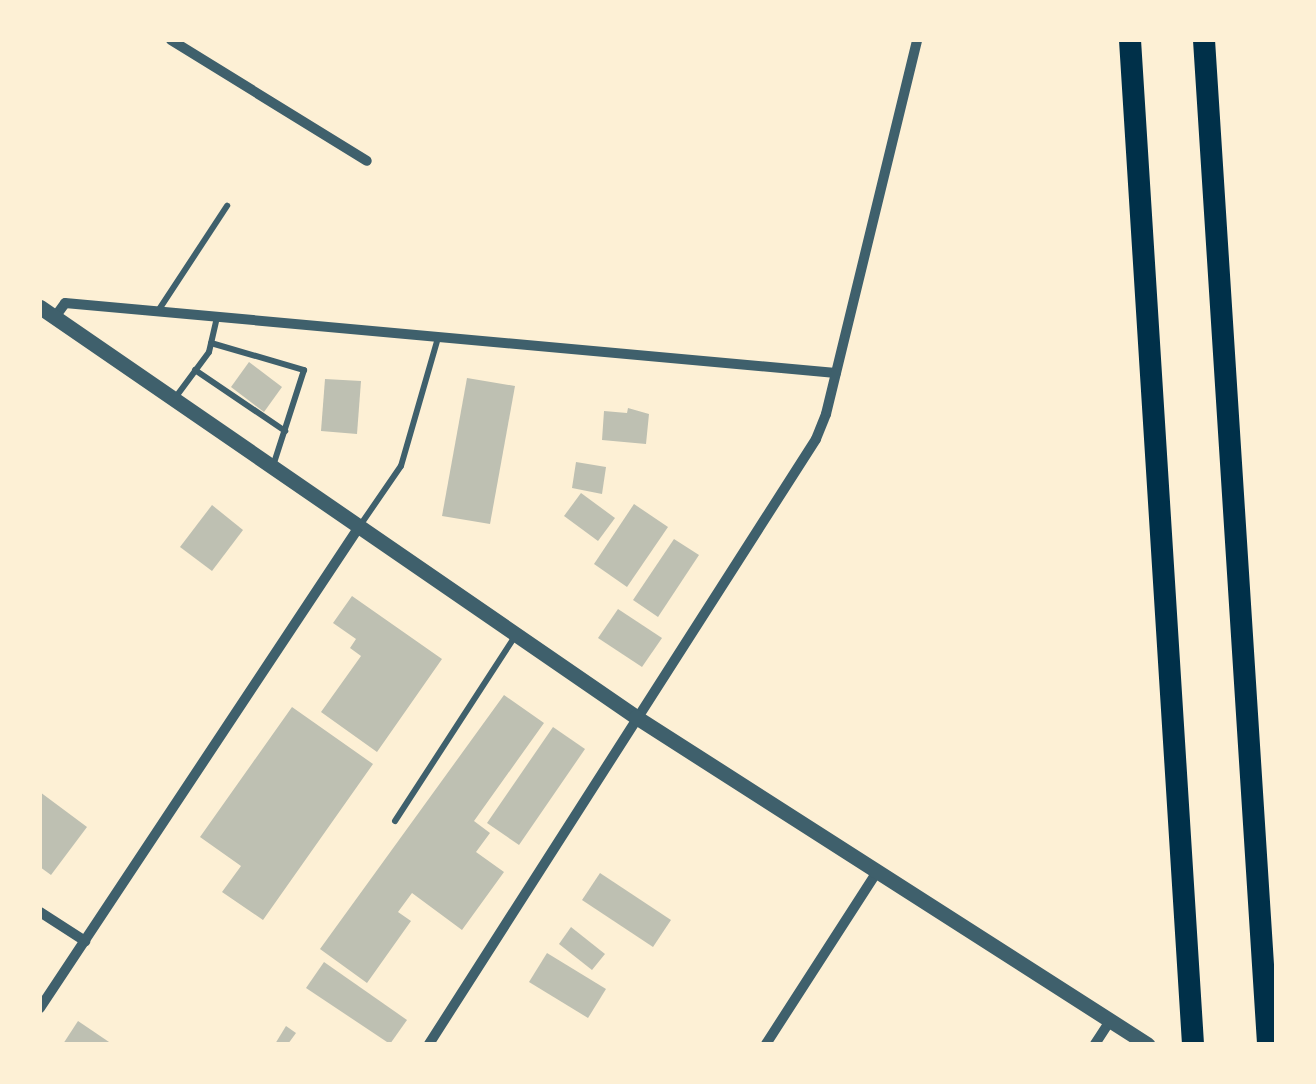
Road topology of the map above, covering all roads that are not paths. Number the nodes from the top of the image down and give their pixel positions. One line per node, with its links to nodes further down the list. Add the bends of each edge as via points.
1 (172, 40): 5 (street)
2 (917, 40): 14 (street)
3 (1130, 40): 27 (highway)
4 (1204, 40): 32 (highway)
5 (367, 161)
6 (227, 206): 8 (lane)
7 (40, 308): 10 (street)
8 (158, 311): 9 (street); 10 (street, via 65,302)
9 (217, 316): 11 (street); 12 (lane)
10 (56, 317): 15 (street)
11 (439, 336): 14 (street); 18 (lane, via 401,466)
12 (211, 343): 13 (lane); 16 (lane, via 304,370)
13 (195, 370): 15 (lane); 16 (lane)
14 (836, 372): 20 (street, via 810,450)
15 (174, 399): 17 (street)
16 (285, 431): 17 (lane)
17 (272, 467): 18 (street)
18 (359, 527): 19 (street); 24 (street)
19 (516, 634): 20 (street); 21 (lane)
20 (636, 717): 22 (street); 28 (street)
21 (395, 822)
22 (878, 872): 26 (street); 29 (street)
23 (40, 912): 24 (street)
24 (85, 940): 25 (street)
25 (40, 1008)
26 (1110, 1021): 30 (street); 31 (street)
27 (1193, 1032)
28 (429, 1044)
29 (766, 1044)
30 (1095, 1044)
31 (1147, 1044)
32 (1268, 1044)

